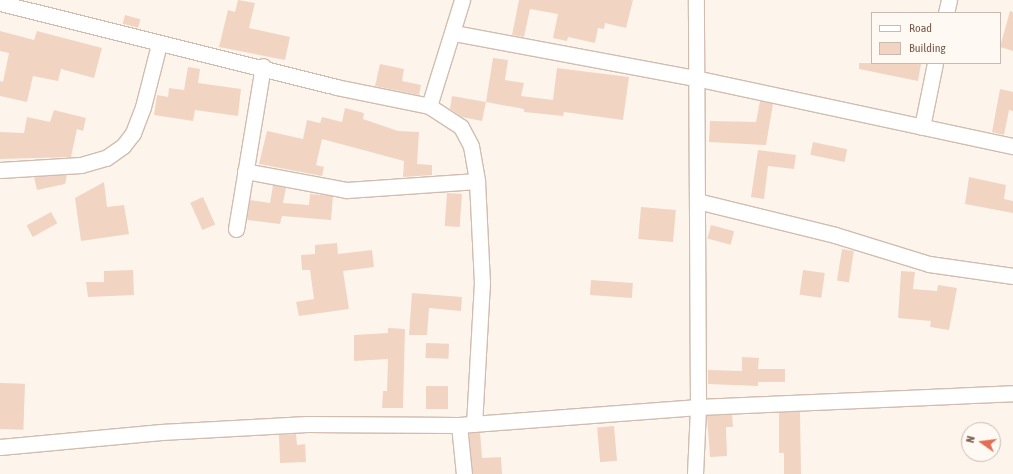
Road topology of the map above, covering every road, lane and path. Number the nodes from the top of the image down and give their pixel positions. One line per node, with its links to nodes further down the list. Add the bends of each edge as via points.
1 (462, 0): 6 (street)
2 (696, 0): 10 (street)
3 (949, 0): 5 (street)
4 (0, 3): 7 (street)
5 (946, 12)
6 (454, 33): 10 (street); 11 (street)
7 (159, 44): 9 (street); 14 (street, via 143,106 132,133 123,146 106,158 80,165)
8 (935, 64): 12 (street)
9 (262, 66): 11 (street, via 336,87); 15 (street)
10 (695, 78): 12 (street); 17 (street)
11 (429, 106): 16 (street, via 461,127 471,146)
12 (922, 127): 13 (street)
13 (1013, 146)
14 (0, 170)
15 (245, 171): 16 (street, via 347,190); 18 (street)
16 (477, 181): 22 (street, via 482,282)
17 (697, 200): 19 (street, via 835,235 928,264); 21 (street)
18 (236, 229)
19 (1013, 276)
20 (1013, 393): 21 (street)
21 (698, 407): 22 (street); 26 (street)
22 (474, 424): 23 (street)
23 (459, 425): 24 (street, via 307,424 161,432); 25 (street)
24 (0, 447)
25 (464, 474)
26 (695, 474)

